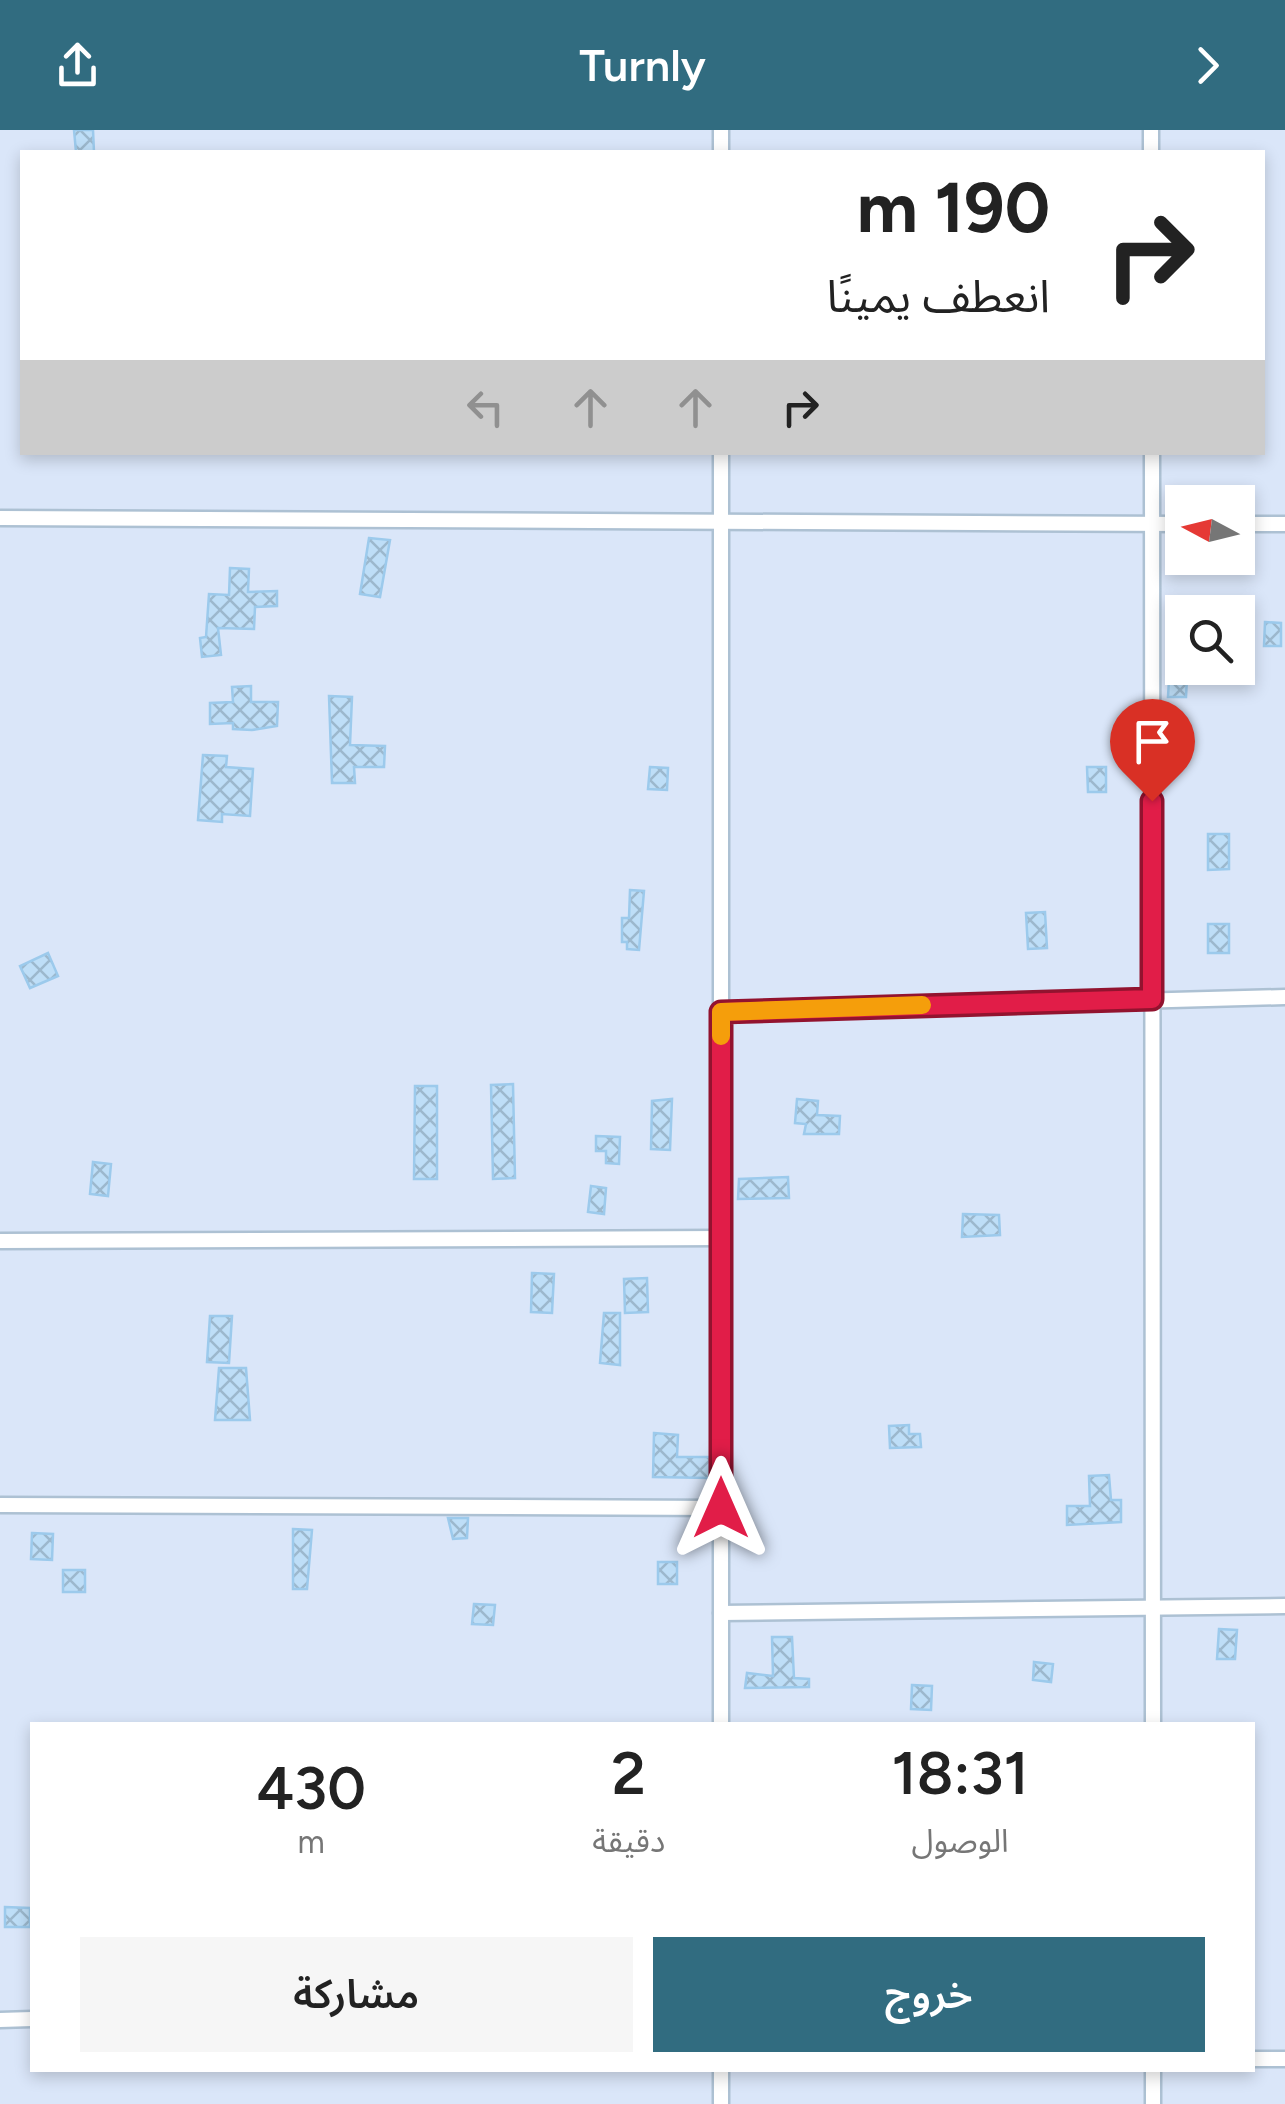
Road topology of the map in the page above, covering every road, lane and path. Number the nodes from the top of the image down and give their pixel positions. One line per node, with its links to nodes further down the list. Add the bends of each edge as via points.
1 (721, 455): 4 (street)
2 (1152, 455): 5 (street)
3 (0, 518): 4 (street)
4 (721, 522): 5 (street); 11 (street)
5 (1152, 524): 6 (street); 10 (street)
6 (1165, 524)
7 (1255, 524): 8 (street)
8 (1285, 524)
9 (1285, 997): 10 (street)
10 (1152, 999): 11 (street); 17 (street)
11 (721, 1012): 12 (street)
12 (721, 1238): 13 (street); 15 (street)
13 (0, 1241)
14 (0, 1505): 15 (street)
15 (721, 1508): 18 (street)
16 (1285, 1606): 17 (street)
17 (1152, 1608): 18 (street); 20 (street)
18 (721, 1613): 19 (street)
19 (721, 1722)
20 (1152, 1722)
21 (30, 2019): 22 (street)
22 (0, 2020)
23 (1255, 2059): 24 (street)
24 (1285, 2059)
25 (721, 2072): 27 (street)
26 (1153, 2072): 28 (street)
27 (721, 2104)
28 (1153, 2104)

